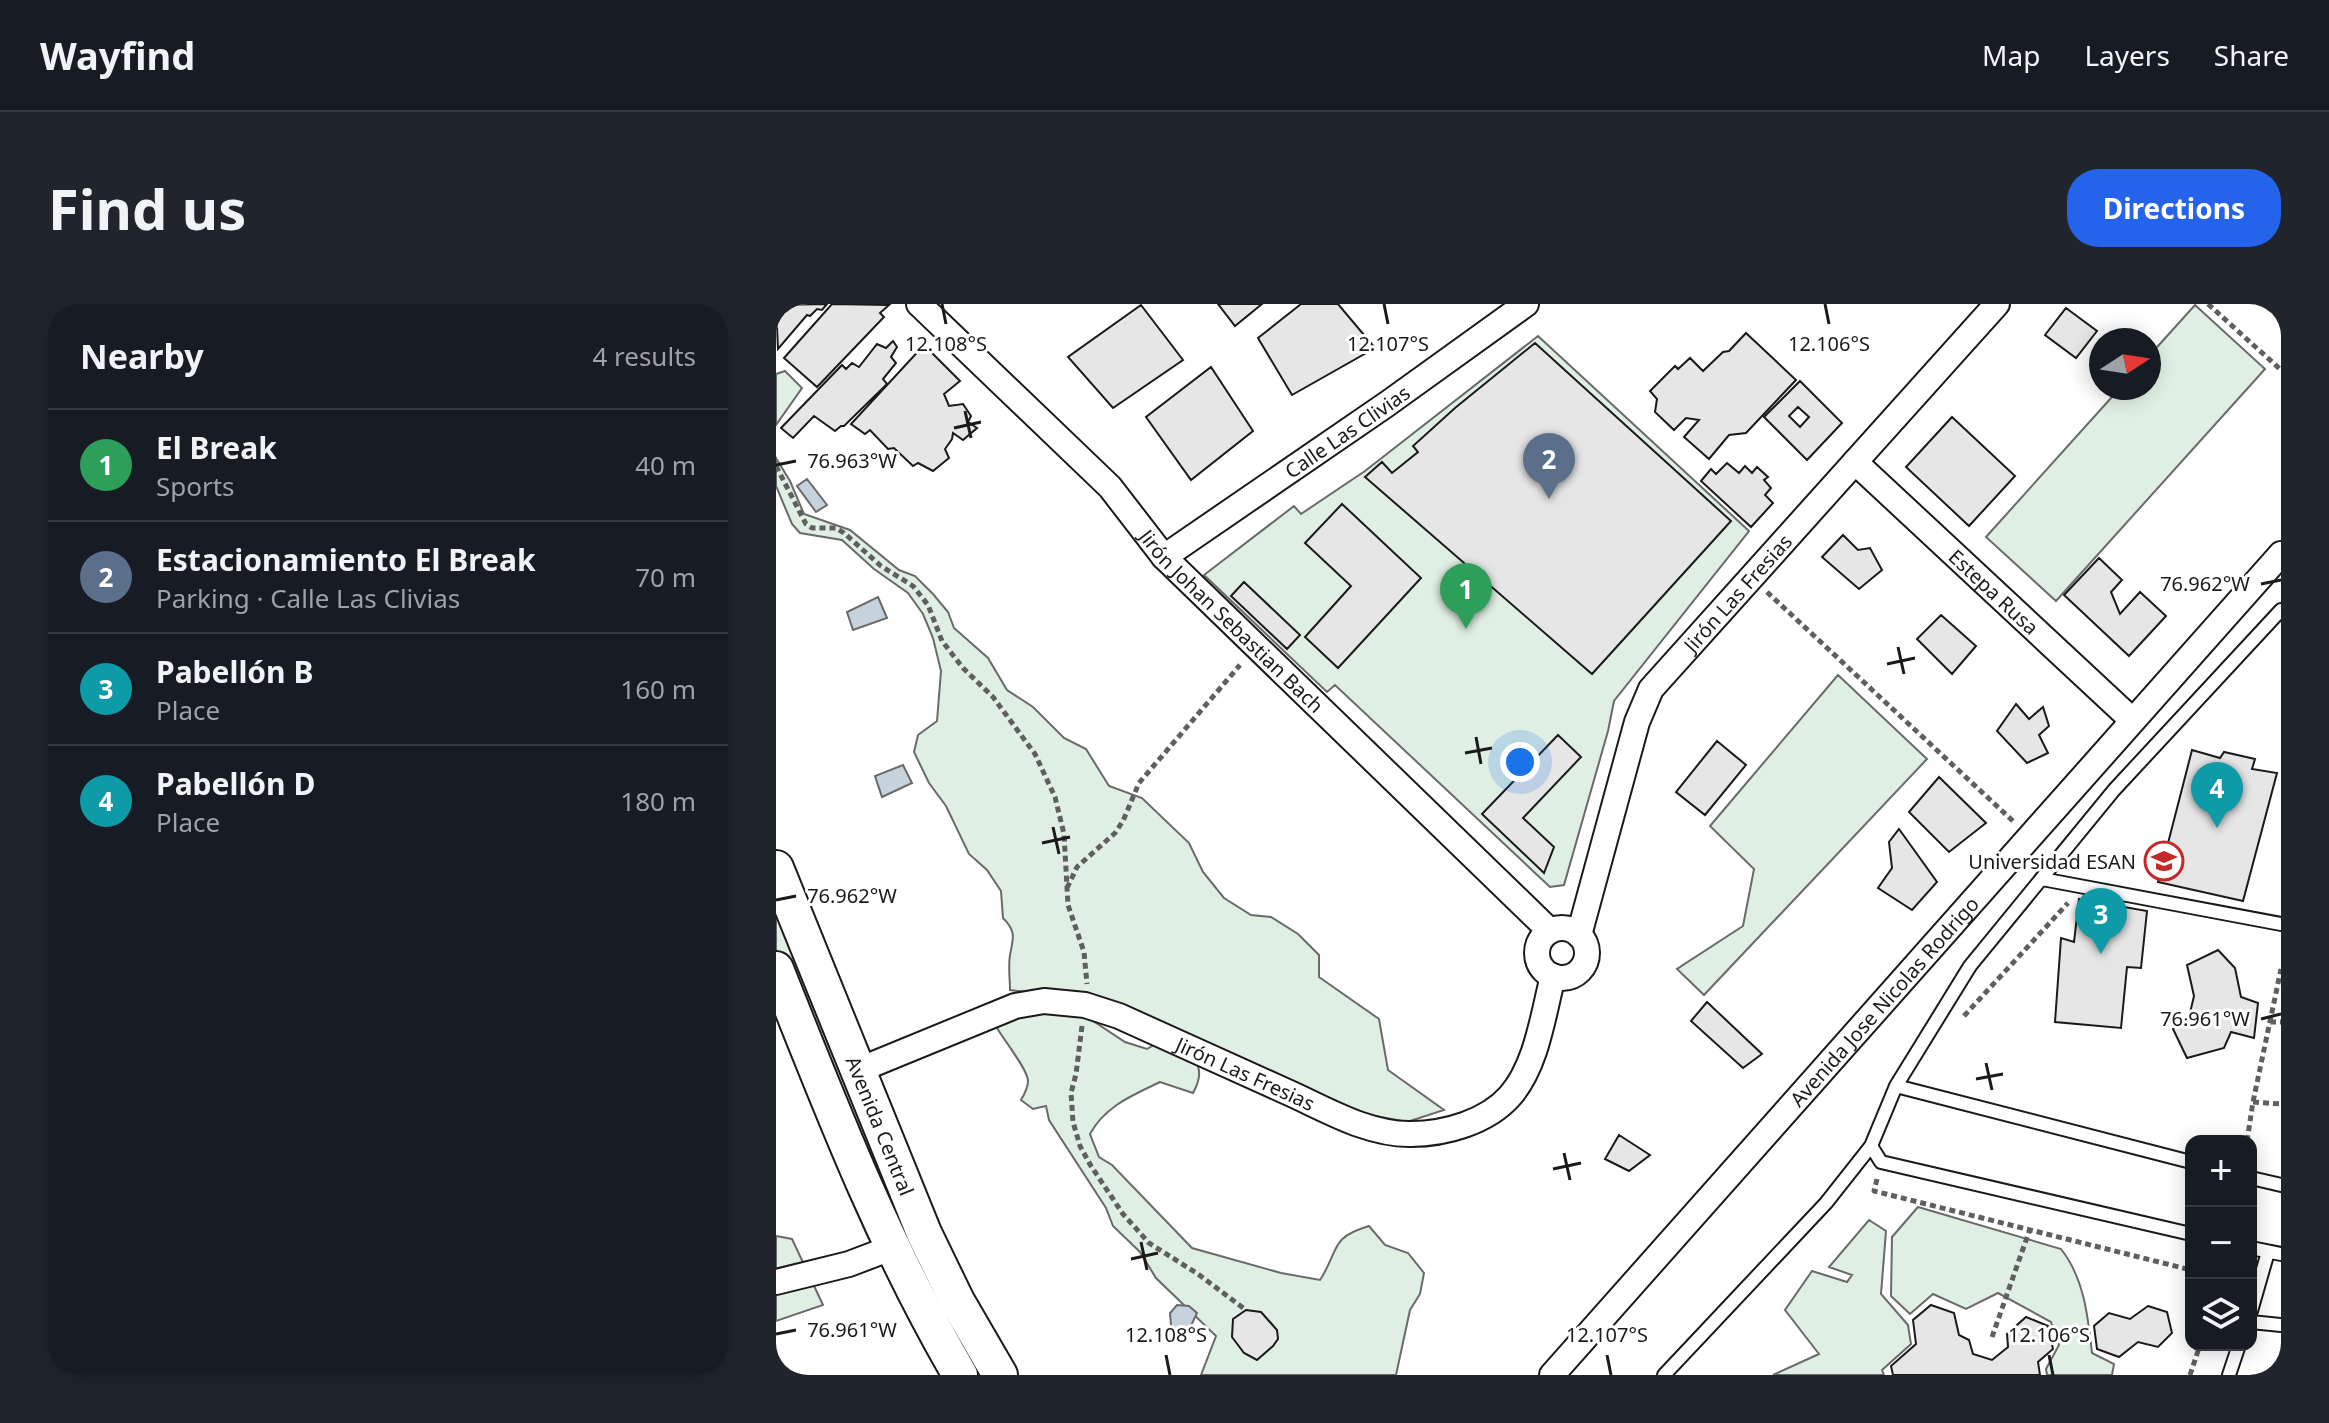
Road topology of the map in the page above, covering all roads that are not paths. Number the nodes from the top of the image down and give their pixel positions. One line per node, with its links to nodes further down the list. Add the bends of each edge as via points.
1 (919, 304): 6 (street, Jirón Johan Sebastian Bach, via 1110,487)
2 (1526, 304): 6 (street, Calle Las Clivias)
3 (1997, 304): 4 (street, Jirón Las Fresias)
4 (1855, 462): 8 (street, Estepa Rusa); 13 (street, Jirón Las Fresias, via 1651,689 1637,722)
5 (2281, 554): 8 (street, Avenida Jose Nicolas Rodrigo)
6 (1164, 557): 12 (street, Jirón Johan Sebastian Bach)
7 (2281, 610): 10 (lane, via 2114,790)
8 (2132, 720): 34 (street, Avenida Jose Nicolas Rodrigo)
9 (776, 868): 16 (street, Avenida Central)
10 (2042, 879): 11 (lane); 17 (lane, via 1970,966)
11 (2281, 924)
12 (1550, 931): 13 (street, via 1565,928); 15 (street, via 1537,950 1541,966)
13 (1579, 935): 15 (street, via 1586,950 1583,967 1569,977)
14 (776, 969): 23 (street, Avenida Central)
15 (1553, 976): 16 (street, Jirón Las Fresias, via 1527,1067 1512,1094 1492,1113 1454,1128 1410,1134 1365,1127 1085,1005 1044,1001 1015,1006)
16 (859, 1070): 27 (street, Avenida Central)
17 (1896, 1086): 18 (lane); 19 (lane)
18 (1871, 1146): 22 (lane, via 1881,1162); 35 (lane, via 1826,1203)
19 (2185, 1160)
20 (2257, 1179): 21 (lane)
21 (2281, 1185)
22 (2185, 1233)
23 (891, 1248): 25 (street); 28 (street, Avenida Central)
24 (2275, 1253): 26 (lane)
25 (776, 1282)
26 (2257, 1296)
27 (957, 1301): 28 (street); 33 (street, Avenida Central)
28 (927, 1318): 32 (street, Avenida Central)
29 (2257, 1323): 30 (lane)
30 (2281, 1325)
31 (2237, 1351): 36 (lane)
32 (960, 1375)
33 (1000, 1375)
34 (1552, 1375)
35 (1664, 1375)
36 (2229, 1375)

